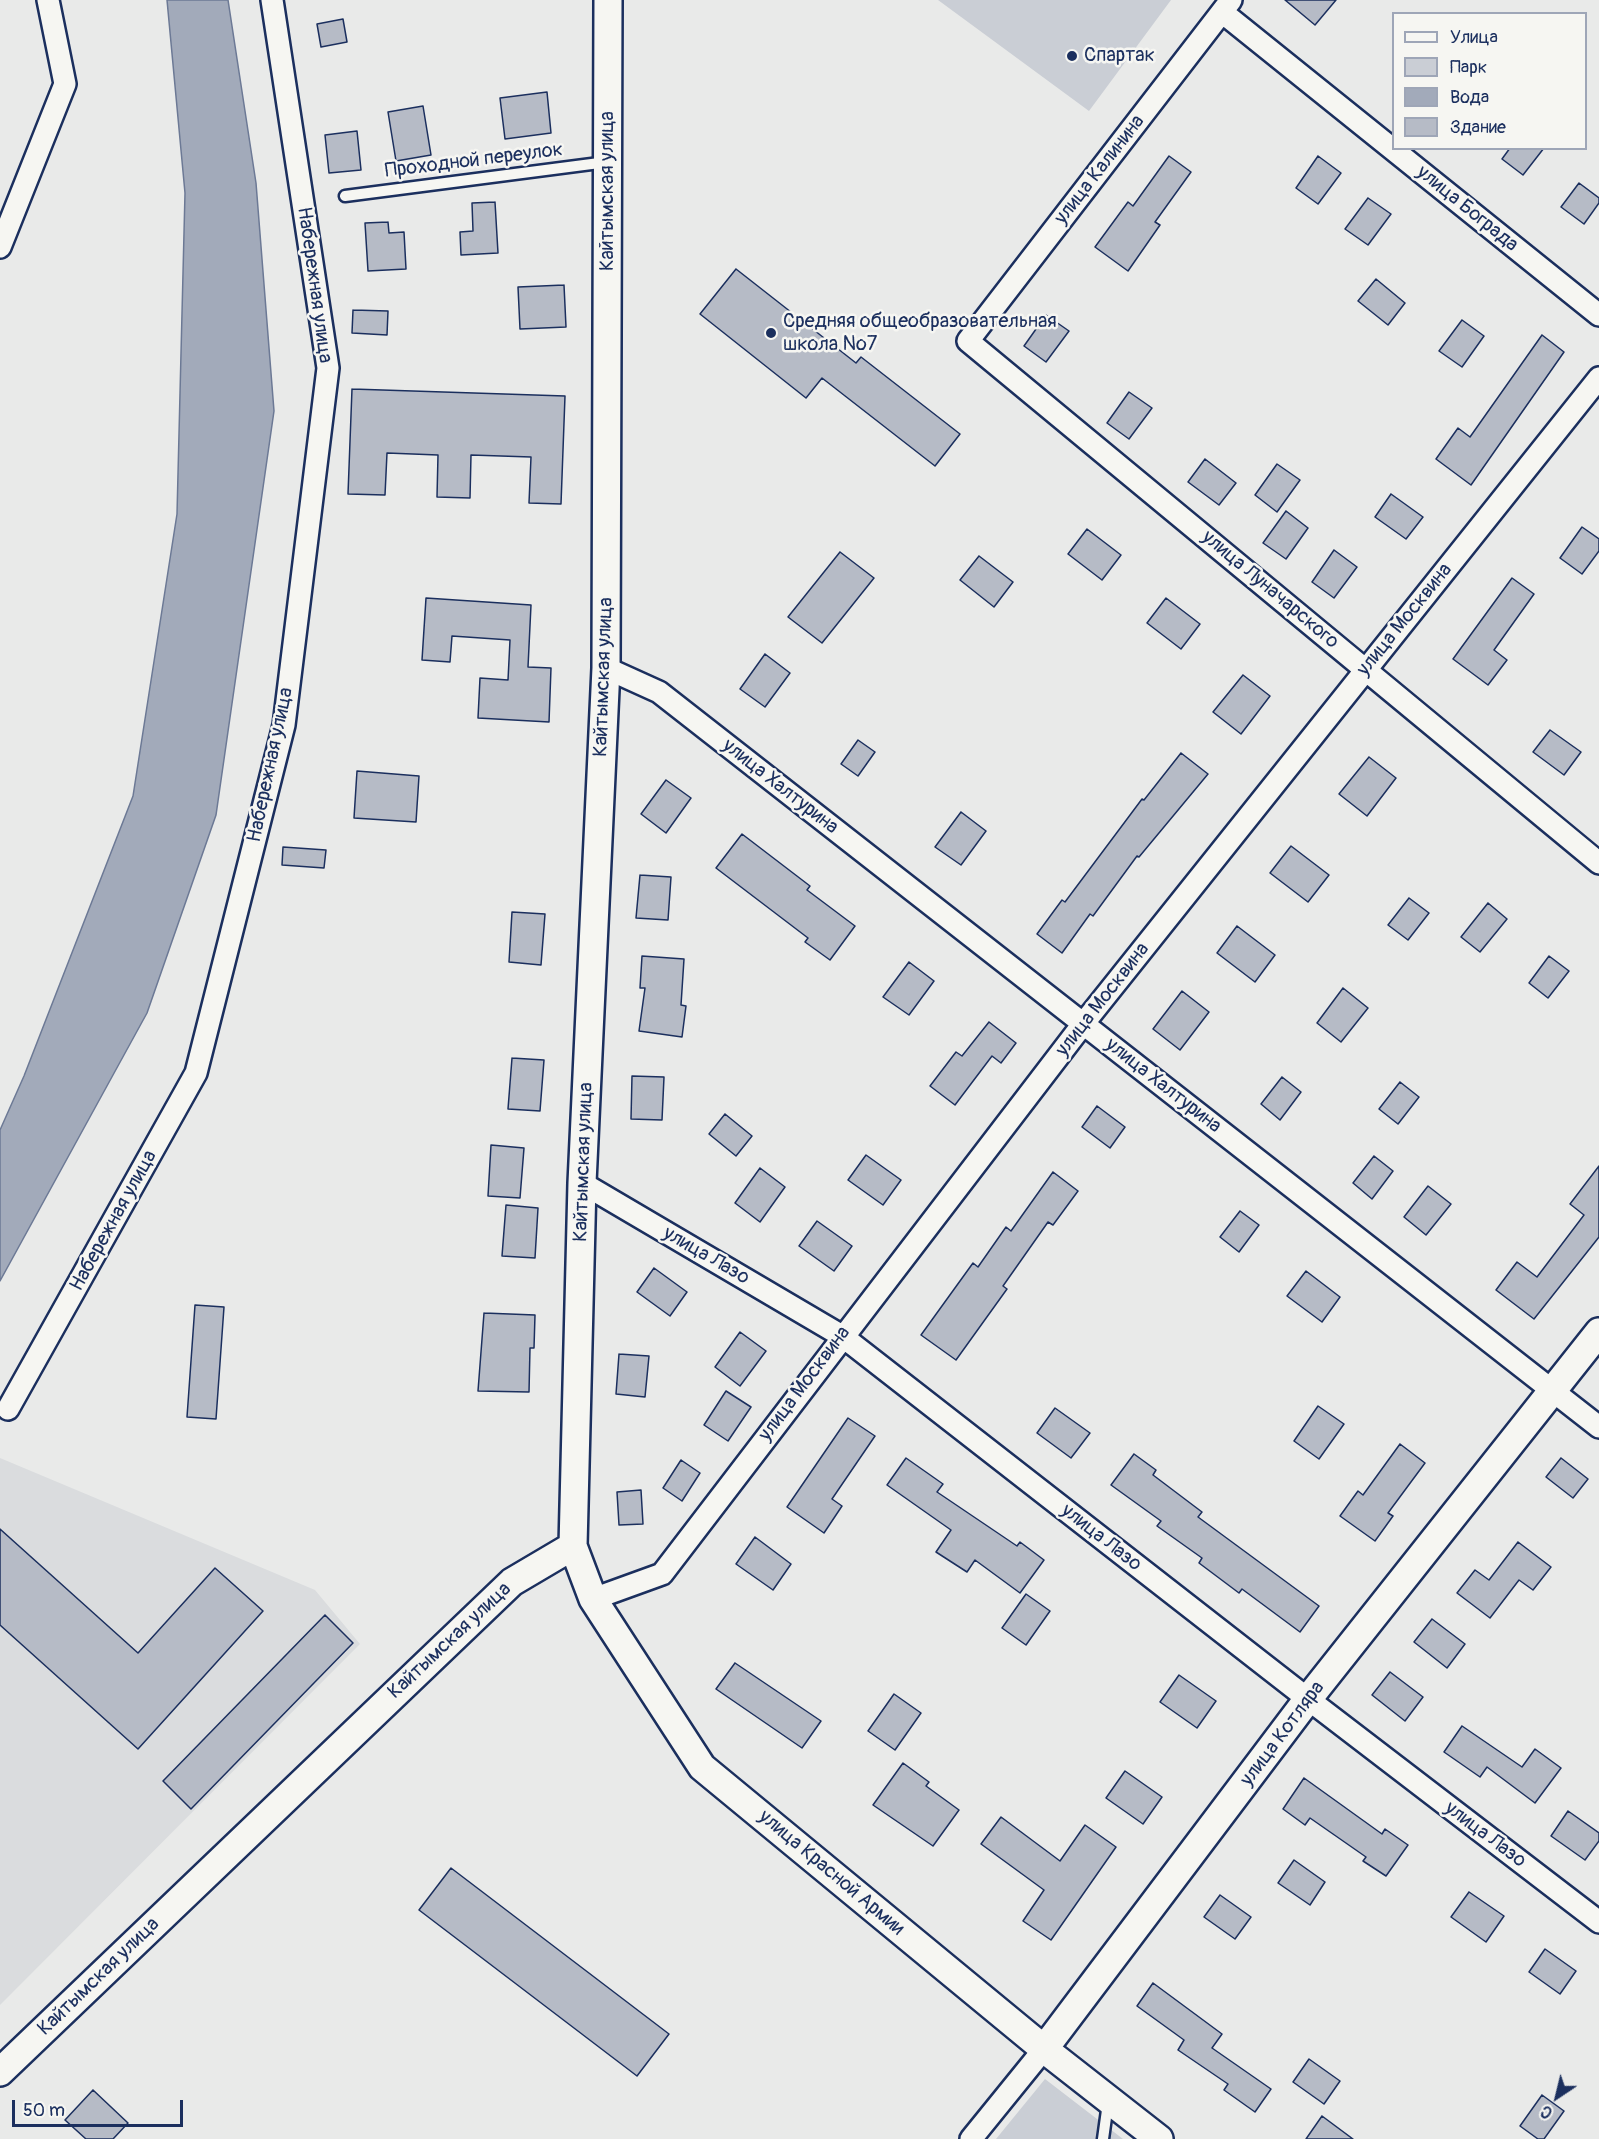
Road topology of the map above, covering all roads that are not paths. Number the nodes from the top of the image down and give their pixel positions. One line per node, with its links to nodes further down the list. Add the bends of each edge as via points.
1 (48, 0): 9 (street, via 65,84)
2 (272, 0): 21 (street, Набережная улица, via 328,368 284,725 196,1073)
3 (608, 0): 7 (street, Кайтымская улица)
4 (1227, 6): 5 (street, улица Бограда); 11 (street, улица Калинина)
5 (1392, 143)
6 (1400, 150): 10 (street, улица Бограда)
7 (608, 162): 8 (lane, Проходной переулок); 13 (street, Кайтымская улица)
8 (345, 196)
9 (0, 247)
10 (1599, 315)
11 (968, 341): 14 (street, улица Луначарского)
12 (1599, 378): 14 (street, улица Москвина)
13 (606, 668): 16 (street, улица Халтурина, via 659,692); 17 (street, Кайтымская улица)
14 (1365, 669): 15 (street, улица Луначарского); 16 (street, улица Москвина)
15 (1599, 863)
16 (1083, 1024): 19 (street, улица Москвина); 20 (street, улица Халтурина)
17 (582, 1184): 19 (street, улица Лазо); 23 (street, Кайтымская улица)
18 (1599, 1332): 20 (street, улица Котляра)
19 (842, 1336): 24 (street, улица Москвина, via 662,1574); 25 (street, улица Лазо)
20 (1553, 1390): 22 (street, улица Халтурина); 25 (street, улица Котляра)
21 (9, 1409)
22 (1599, 1427)
23 (573, 1546): 24 (street, улица Красной Армии); 28 (street, Кайтымская улица, via 512,1582)
24 (593, 1599): 27 (street, улица Красной Армии, via 702,1767)
25 (1308, 1699): 26 (street, улица Лазо); 27 (street, улица Котляра)
26 (1599, 1922)
27 (1044, 2049): 29 (street, улица Красной Армии); 30 (street, улица Котляра)
28 (0, 2072)
29 (1109, 2100): 31 (lane); 32 (street, улица Красной Армии)
30 (971, 2139)
31 (1103, 2139)
32 (1160, 2139)

